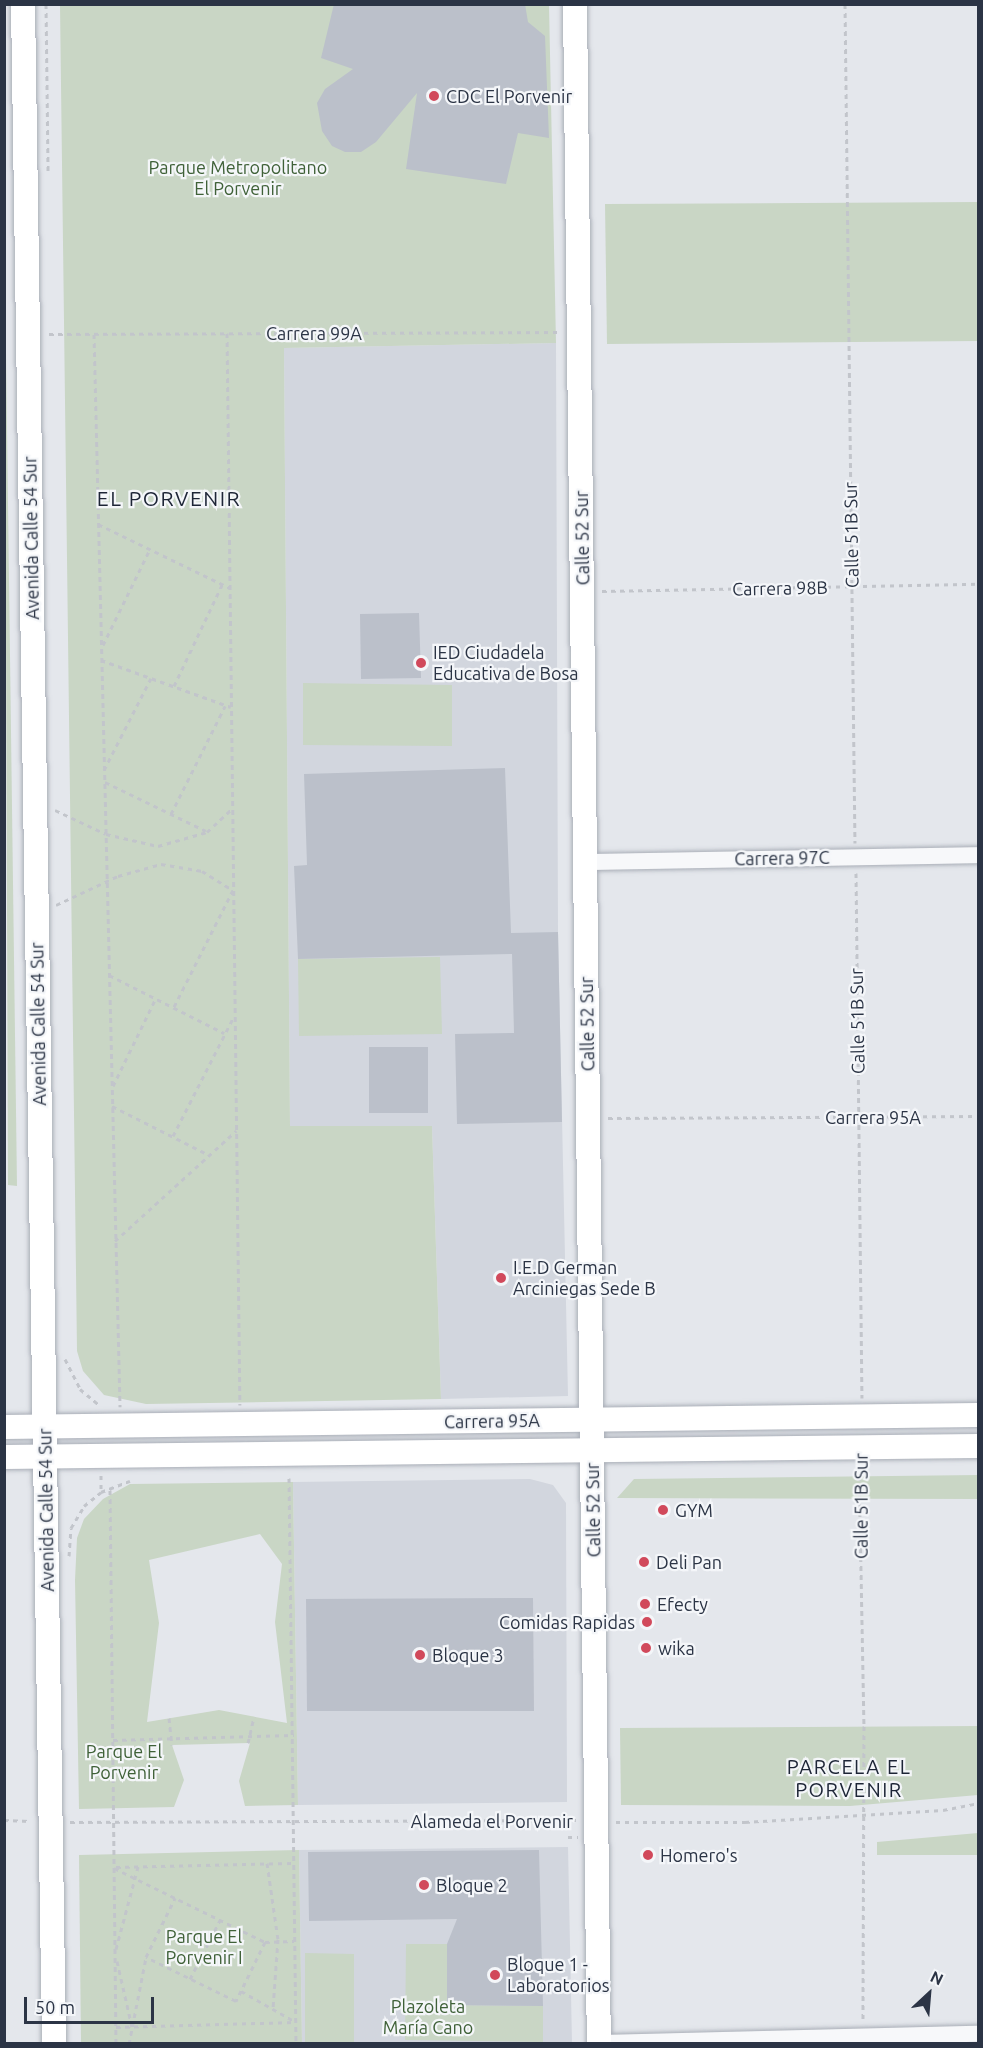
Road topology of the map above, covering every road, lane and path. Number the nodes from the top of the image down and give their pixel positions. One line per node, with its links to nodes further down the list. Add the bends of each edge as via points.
1 (23, 4): 23 (street, Avenida Calle 54 Sur)
2 (575, 4): 4 (street, Calle 52 Sur)
3 (845, 4): 12 (path, Calle 51B Sur)
4 (579, 332): 5 (path, Carrera 99A); 14 (street, Calle 52 Sur)
5 (227, 333): 7 (path, Carrera 99A); 13 (path)
6 (49, 334): 7 (path, Carrera 99A)
7 (94, 334): 8 (path)
8 (98, 524): 9 (path); 15 (path)
9 (150, 549): 11 (path); 15 (path)
10 (978, 584): 12 (path, Carrera 98B)
11 (222, 585): 13 (path); 18 (path)
12 (852, 586): 14 (path, Carrera 98B); 29 (path, Calle 51B Sur)
13 (230, 588): 20 (path)
14 (582, 591): 30 (street, Calle 52 Sur)
15 (101, 648): 16 (path)
16 (101, 660): 17 (path); 21 (path)
17 (151, 678): 18 (path); 21 (path)
18 (173, 686): 19 (path)
19 (225, 705): 20 (path); 25 (path)
20 (231, 707): 24 (path)
21 (104, 770): 22 (path)
22 (105, 782): 25 (path); 27 (path)
23 (35, 799): 27 (path); 33 (street, Avenida Calle 54 Sur)
24 (232, 809): 26 (path); 32 (path)
25 (171, 814): 26 (path)
26 (207, 832): 27 (path, via 158,846)
27 (106, 834): 31 (path)
28 (978, 855): 29 (street, Carrera 97C)
29 (855, 856): 30 (street, Carrera 97C); 42 (path, Calle 51B Sur)
30 (585, 862): 43 (street, Calle 52 Sur)
31 (107, 880): 32 (path, via 161,864 182,865); 33 (path, via 57,904); 34 (path)
32 (233, 890): 36 (path); 37 (path)
33 (37, 922): 54 (street, Avenida Calle 54 Sur)
34 (109, 975): 35 (path); 39 (path)
35 (156, 998): 36 (path); 39 (path)
36 (174, 1007): 38 (path)
37 (235, 1016): 38 (path); 44 (path)
38 (224, 1033): 45 (path)
39 (112, 1088): 40 (path)
40 (112, 1106): 45 (path); 47 (path)
41 (978, 1116): 42 (path, Carrera 95A)
42 (858, 1117): 43 (path, Carrera 95A); 51 (path, Calle 51B Sur)
43 (588, 1119): 52 (street, Calle 52 Sur)
44 (236, 1130): 46 (path); 49 (path)
45 (173, 1136): 46 (path)
46 (209, 1155): 47 (path)
47 (115, 1241): 48 (path)
48 (120, 1412)
49 (241, 1413)
50 (978, 1415): 51 (street, Carrera 95A)
51 (862, 1416): 52 (street, Carrera 95A)
52 (592, 1420): 54 (street, Carrera 95A); 57 (street, Calle 52 Sur)
53 (4, 1427): 54 (street, Carrera 95A)
54 (44, 1427): 58 (street, Avenida Calle 54 Sur)
55 (978, 1446): 56 (street, Carrera 95A)
56 (861, 1447): 57 (street, Carrera 95A); 73 (path, Calle 51B Sur)
57 (592, 1450): 58 (street, Carrera 95A); 75 (street, Calle 52 Sur)
58 (45, 1456): 59 (street, Carrera 95A); 76 (street, Avenida Calle 54 Sur)
59 (4, 1457)
60 (289, 1478): 66 (path)
61 (130, 1481): 63 (path, via 101,1492 84,1506 71,1528)
62 (110, 1490): 69 (path)
63 (69, 1561)
64 (254, 1717): 67 (path)
65 (169, 1718): 68 (path)
66 (294, 1735): 67 (path); 77 (path)
67 (249, 1736): 68 (path); 70 (path)
68 (171, 1738): 69 (path); 71 (path)
69 (113, 1740): 78 (path)
70 (248, 1743)
71 (172, 1745)
72 (978, 1803): 73 (path, Alameda el Porvenir, via 943,1810)
73 (865, 1815): 75 (path, Alameda el Porvenir, via 745,1822); 98 (path, Calle 51B Sur)
74 (4, 1820): 76 (path, Alameda el Porvenir)
75 (596, 1820): 77 (path, Alameda el Porvenir); 104 (street, Calle 52 Sur)
76 (64, 1821): 78 (path, Alameda el Porvenir); 100 (street, Avenida Calle 54 Sur)
77 (292, 1822): 78 (path, Alameda el Porvenir); 80 (path)
78 (114, 1823): 82 (path)
79 (267, 1863): 80 (path); 81 (path); 88 (path)
80 (293, 1863): 86 (path)
81 (138, 1867): 82 (path); 83 (path)
82 (114, 1868): 83 (path); 89 (path)
83 (135, 1878): 84 (path); 89 (path)
84 (176, 1898): 85 (path); 90 (path)
85 (220, 1920): 87 (path); 91 (path)
86 (294, 1941): 88 (path); 94 (path)
87 (265, 1942): 88 (path); 92 (path)
88 (278, 1942): 93 (path)
89 (115, 1954): 95 (path); 96 (path)
90 (146, 1957): 91 (path); 96 (path)
91 (190, 1979): 92 (path, via 236,2001)
92 (241, 1991): 93 (path)
93 (273, 2009): 94 (path)
94 (296, 2022): 96 (path); 103 (path)
95 (116, 2027): 96 (path); 101 (path)
96 (132, 2027): 102 (path)
97 (978, 2034): 98 (street)
98 (863, 2036): 99 (street)
99 (822, 2040): 104 (street)
100 (54, 2043)
101 (116, 2043)
102 (129, 2043)
103 (296, 2043)
104 (599, 2043)

